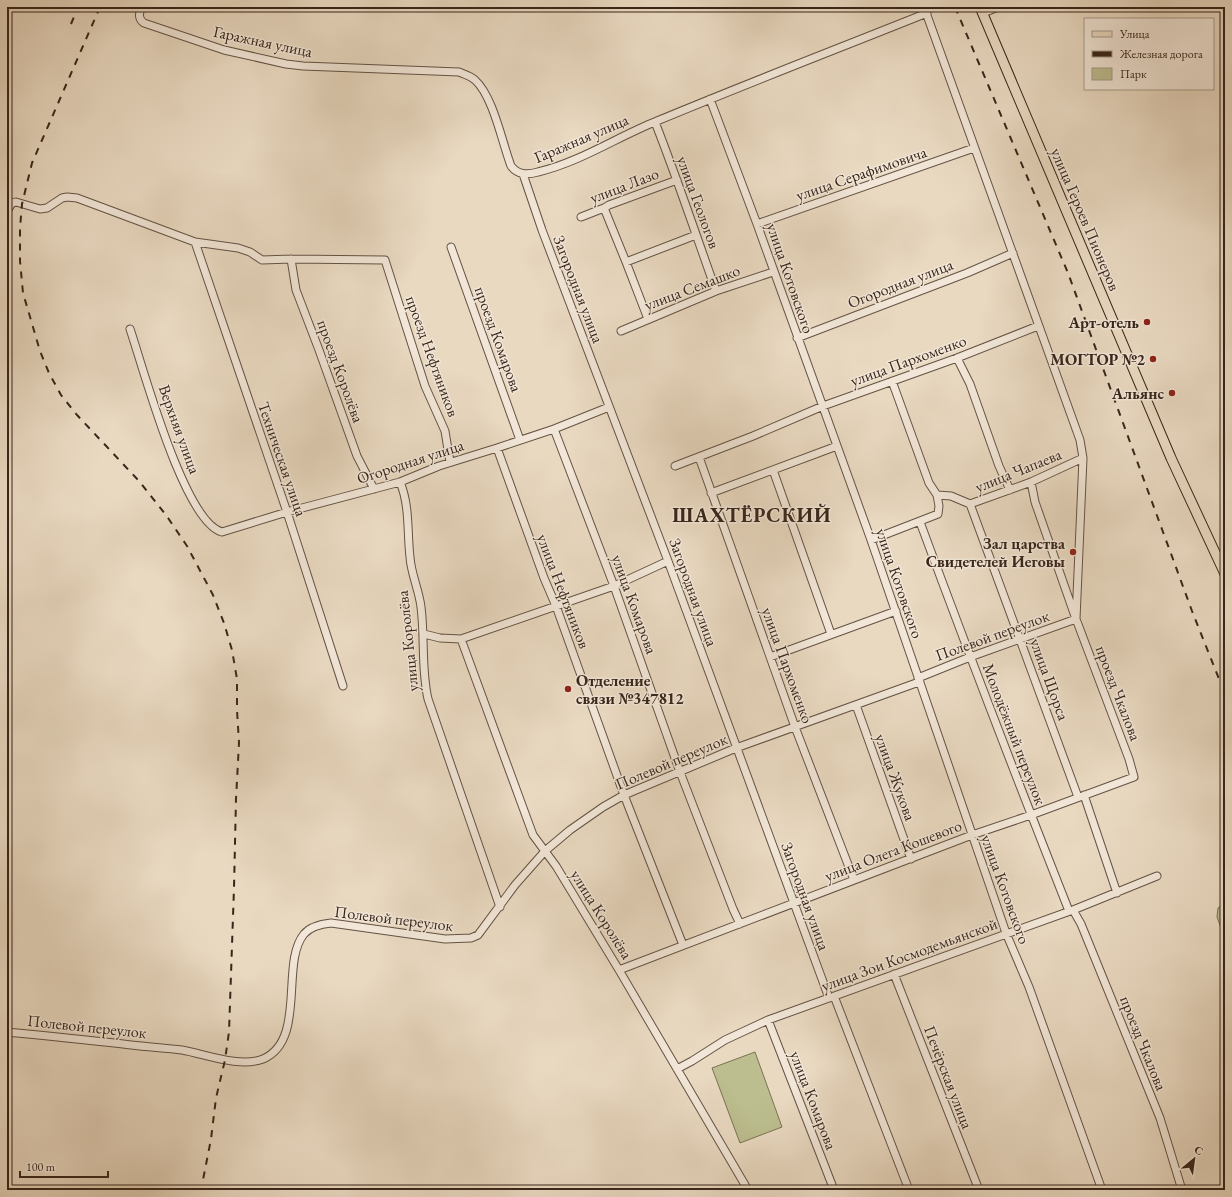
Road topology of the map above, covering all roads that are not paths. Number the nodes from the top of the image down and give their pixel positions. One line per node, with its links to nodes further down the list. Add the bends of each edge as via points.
1 (141, 7): 8 (street, Гаражная улица, via 139,17 144,23 224,50 259,58 303,66 459,72 468,75 485,92 511,166)
2 (998, 7): 4 (street)
3 (925, 10): 5 (street, Гаражная улица); 7 (street)
4 (981, 10): 52 (main road, улица Героев Пионеров, via 1154,419)
5 (710, 99): 6 (street, Гаражная улица); 13 (street, улица Котовского)
6 (655, 122): 8 (street, Гаражная улица, via 582,156 539,172); 9 (street, улица Геологов)
7 (974, 148): 13 (street, улица Серафимовича); 17 (street)
8 (523, 174): 30 (street, Загородная улица)
9 (678, 180): 10 (street, улица Лазо); 14 (street, улица Геологов)
10 (604, 208): 12 (street, улица Лазо); 19 (street)
11 (7, 211): 15 (street, via 12,203 16,202 40,209 47,208 62,198 77,198)
12 (581, 217)
13 (757, 224): 20 (street, улица Котовского)
14 (696, 235): 19 (street); 21 (street, улица Геологов)
15 (195, 242): 18 (street, via 238,248 262,260); 47 (street, Техническая улица)
16 (451, 247): 32 (street, проезд Комарова)
17 (1013, 253): 23 (street); 26 (street, Огородная улица)
18 (291, 259): 37 (street, проезд Нефтяников, via 385,260 425,386 445,431); 42 (street, проезд Королёва, via 296,290 357,456)
19 (626, 262): 22 (street)
20 (773, 272): 21 (street, улица Семашко); 26 (street, улица Котовского)
21 (716, 291): 22 (street, улица Семашко)
22 (648, 319): 25 (street, улица Семашко)
23 (1038, 326): 27 (street, улица Пархоменко); 36 (street, via 1074,419)
24 (130, 329): 49 (street, Верхняя улица, via 172,456 190,496 208,522)
25 (621, 331)
26 (797, 338): 29 (street, улица Котовского)
27 (957, 358): 28 (street, улица Пархоменко); 43 (street, via 970,384)
28 (892, 381): 29 (street, улица Пархоменко); 45 (street, via 929,483)
29 (823, 406): 33 (street, улица Котовского); 35 (street, улица Пархоменко)
30 (610, 407): 31 (street, Огородная улица); 51 (street, Загородная улица)
31 (554, 429): 32 (street, Огородная улица); 53 (street, улица Комарова)
32 (520, 440): 34 (street, Огородная улица)
33 (837, 446): 39 (street); 50 (street, улица Котовского)
34 (497, 448): 37 (street, Огородная улица); 54 (street, улица Нефтяников)
35 (699, 457): 38 (street, улица Пархоменко); 44 (street, улица Пархоменко)
36 (1083, 458): 41 (street, улица Чапаева); 56 (street, проезд Чкалова)
37 (450, 462): 40 (street, Огородная улица)
38 (675, 466)
39 (773, 470): 44 (street); 58 (street)
40 (400, 482): 42 (street, Огородная улица); 57 (street, улица Королёва, via 407,503 410,558 421,606)
41 (1031, 482): 43 (street, улица Чапаева); 56 (street, проезд Чкалова, via 1035,502)
42 (374, 489): 47 (street, Огородная улица)
43 (1010, 490): 46 (street, улица Чапаева)
44 (711, 493): 61 (street, улица Пархоменко)
45 (937, 495): 46 (street, улица Чапаева, via 951,496); 48 (street, via 938,514)
46 (970, 504): 60 (street, улица Щорса)
47 (287, 512): 49 (street, Огородная улица, via 230,530); 64 (street, Техническая улица)
48 (920, 522): 50 (street); 62 (street, Молодёжный переулок)
49 (217, 530)
50 (871, 540): 55 (street, улица Котовского)
51 (668, 561): 53 (street); 67 (street, Загородная улица)
52 (1225, 574)
53 (614, 586): 54 (street); 68 (street, улица Комарова)
54 (556, 606): 59 (street); 70 (street, улица Нефтяников)
55 (896, 611): 58 (street); 63 (street, улица Котовского)
56 (1076, 619): 60 (street, Полевой переулок); 69 (street, проезд Чкалова)
57 (424, 634): 59 (street); 80 (street, улица Королёва, via 424,678 428,699)
58 (831, 634): 61 (street)
59 (462, 639): 74 (street, улица Королёва, via 530,828)
60 (1020, 639): 62 (street, Полевой переулок); 71 (street, улица Щорса)
61 (770, 656): 66 (street, улица Пархоменко)
62 (970, 657): 63 (street, Полевой переулок); 72 (street, Молодёжный переулок)
63 (919, 680): 65 (street, Полевой переулок); 73 (street, улица Котовского)
64 (343, 686)
65 (856, 705): 66 (street, Полевой переулок); 75 (street, улица Жукова)
66 (795, 727): 67 (street, Полевой переулок); 77 (street, улица Пархоменко)
67 (736, 748): 68 (street, Полевой переулок); 79 (street, Загородная улица)
68 (680, 772): 70 (street, Полевой переулок); 82 (street, улица Комарова)
69 (1134, 778): 71 (street, улица Олега Кошевого)
70 (624, 795): 74 (street, Полевой переулок, via 585,819); 84 (street, улица Нефтяников)
71 (1081, 796): 72 (street, улица Олега Кошевого); 78 (street, улица Щорса)
72 (1031, 815): 73 (street, улица Олега Кошевого); 81 (street, Молодёжный переулок)
73 (972, 835): 75 (street, улица Олега Кошевого); 83 (street, улица Котовского)
74 (545, 851): 80 (street, Полевой переулок, via 515,885); 85 (street, улица Королёва)
75 (911, 859): 77 (street, улица Олега Кошевого)
76 (1157, 876): 78 (street, улица Зои Космодемьянской)
77 (854, 880): 79 (street, улица Олега Кошевого)
78 (1117, 893): 81 (street, улица Зои Космодемьянской)
79 (794, 902): 82 (street, улица Олега Кошевого); 87 (street, Загородная улица)
80 (500, 907): 89 (street, Полевой переулок, via 478,935 462,940 345,924 331,923 313,927 298,943 293,971 291,1010 284,1034 272,1053 259,1060 225,1060 182,1050)
81 (1071, 910): 83 (street, улица Зои Космодемьянской); 96 (street, проезд Чкалова, via 1080,924 1160,1118)
82 (740, 924): 84 (street, улица Олега Кошевого)
83 (1006, 933): 86 (street, улица Зои Космодемьянской); 95 (street, улица Котовского, via 1029,987)
84 (682, 945): 85 (street, улица Олега Кошевого)
85 (619, 970): 90 (street, улица Королёва)
86 (894, 974): 87 (street, улица Зои Космодемьянской); 94 (street, Печёрская улица)
87 (831, 997): 88 (street, улица Зои Космодемьянской); 93 (street)
88 (768, 1020): 90 (street, улица Зои Космодемьянской, via 725,1040); 92 (street, улица Комарова)
89 (7, 1032)
90 (677, 1069): 91 (street, улица Королёва)
91 (748, 1190)
92 (834, 1190)
93 (909, 1190)
94 (979, 1190)
95 (1102, 1190)
96 (1182, 1190)

